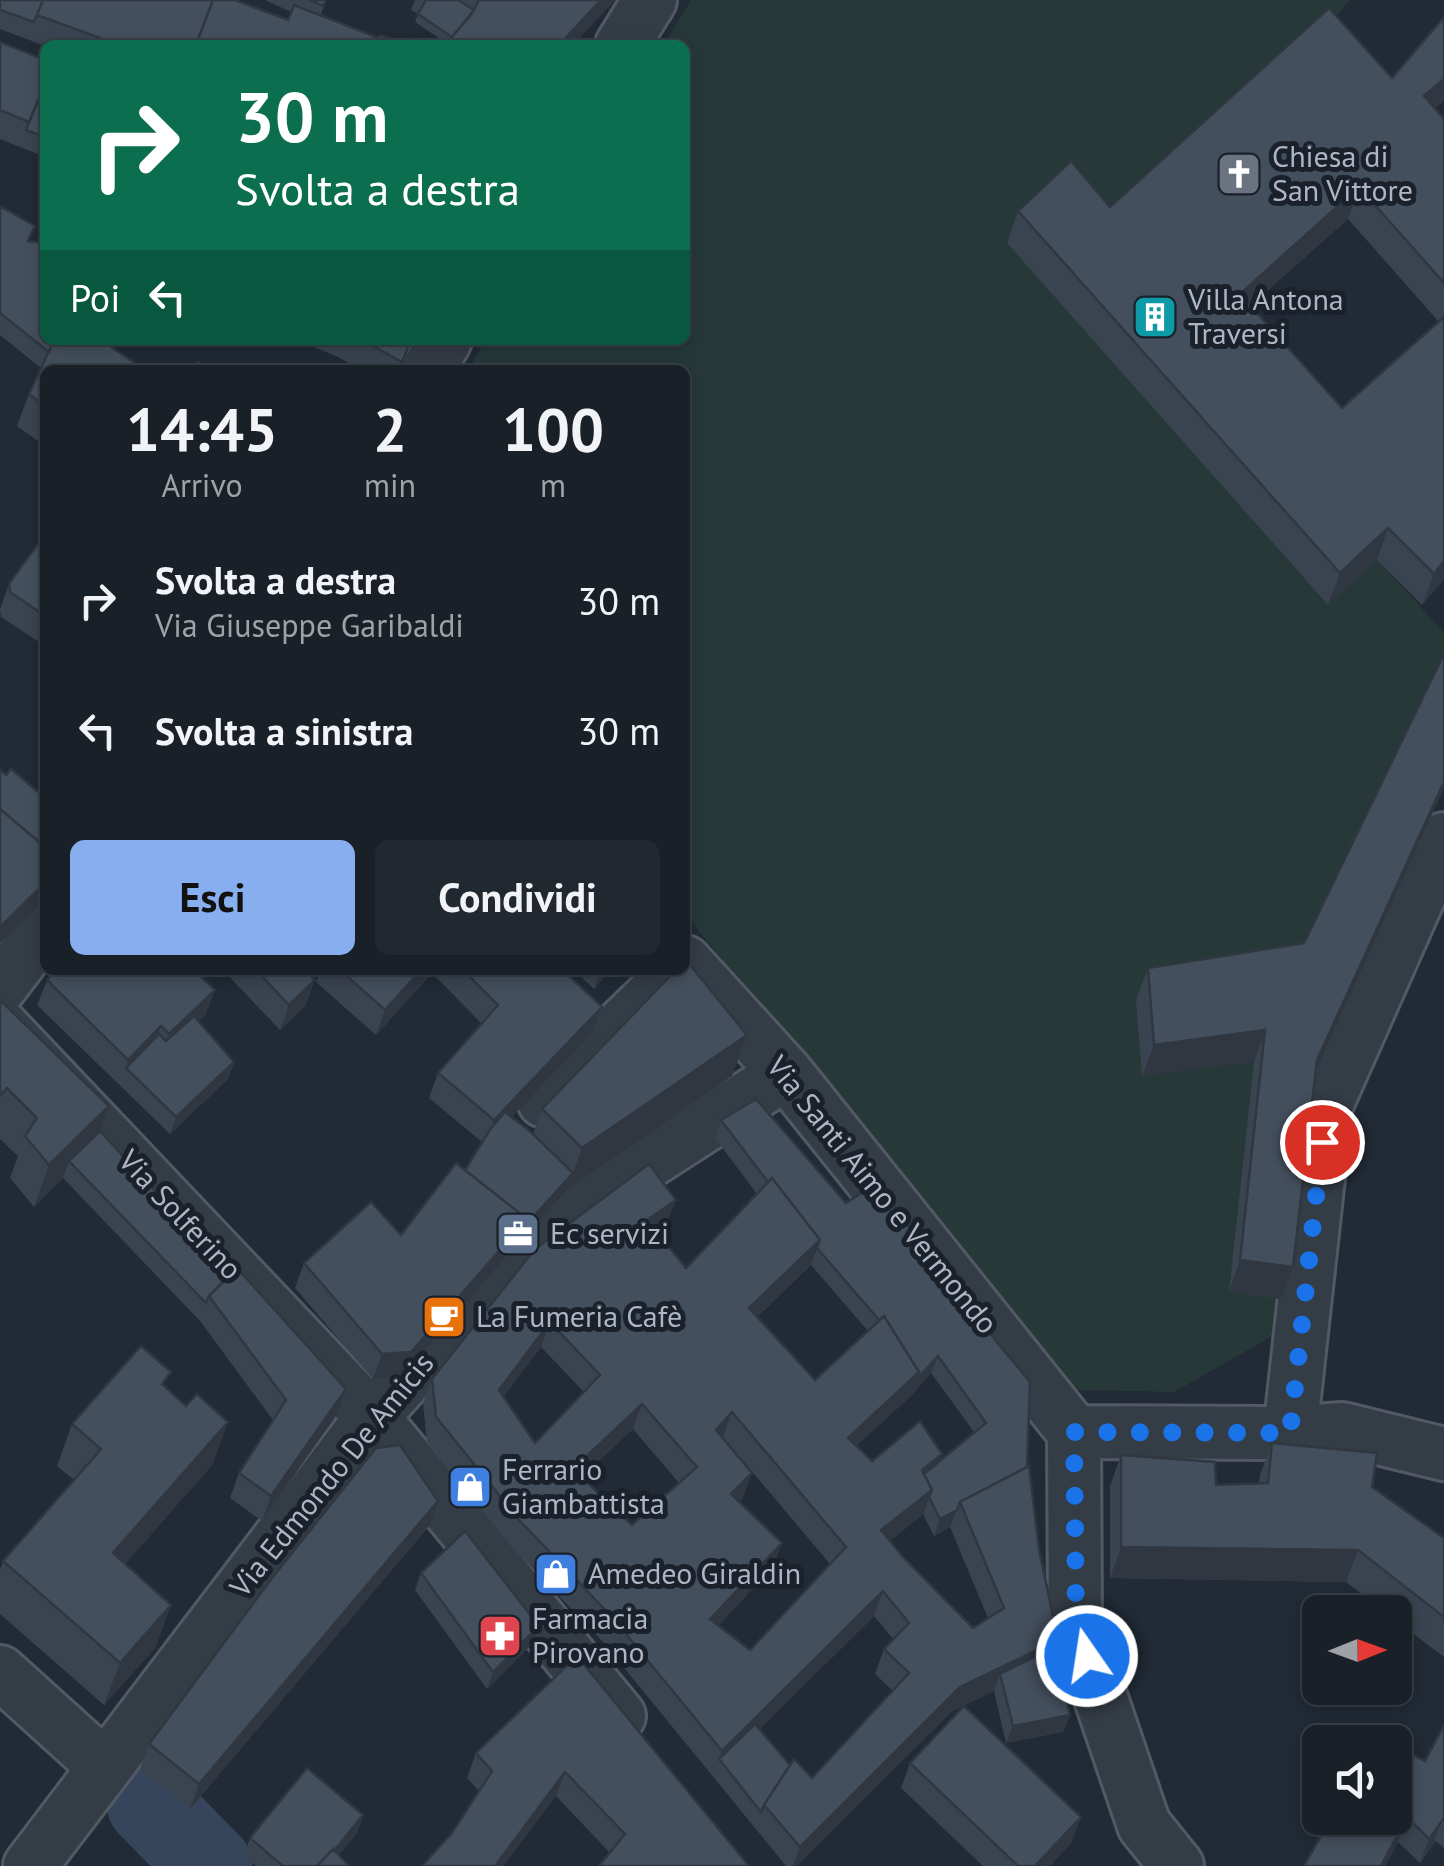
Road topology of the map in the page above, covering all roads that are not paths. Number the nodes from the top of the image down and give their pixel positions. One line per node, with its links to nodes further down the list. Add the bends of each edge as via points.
1 (650, 0): 2 (street)
2 (625, 40)
3 (1444, 839): 13 (street, via 1326,1106)
4 (40, 935): 7 (street)
5 (690, 968): 9 (street, Via Santi Aimo e Vermondo)
6 (674, 975): 10 (street)
7 (0, 987)
8 (0, 1025): 11 (street, Via Solferino)
9 (786, 1073): 11 (street, Via Edmondo De Amicis, via 535,1235); 12 (street, Via Santi Aimo e Vermondo)
10 (544, 1100)
11 (372, 1416): 16 (street, Via Solferino); 17 (street, Via Edmondo De Amicis)
12 (1074, 1432): 13 (street); 19 (street, via 1076,1622 1144,1825)
13 (1290, 1433): 14 (street, via 1342,1429)
14 (1444, 1454)
15 (0, 1672): 17 (street)
16 (644, 1746)
17 (104, 1766): 18 (street, Via Edmondo De Amicis)
18 (30, 1866)
19 (1177, 1866)

